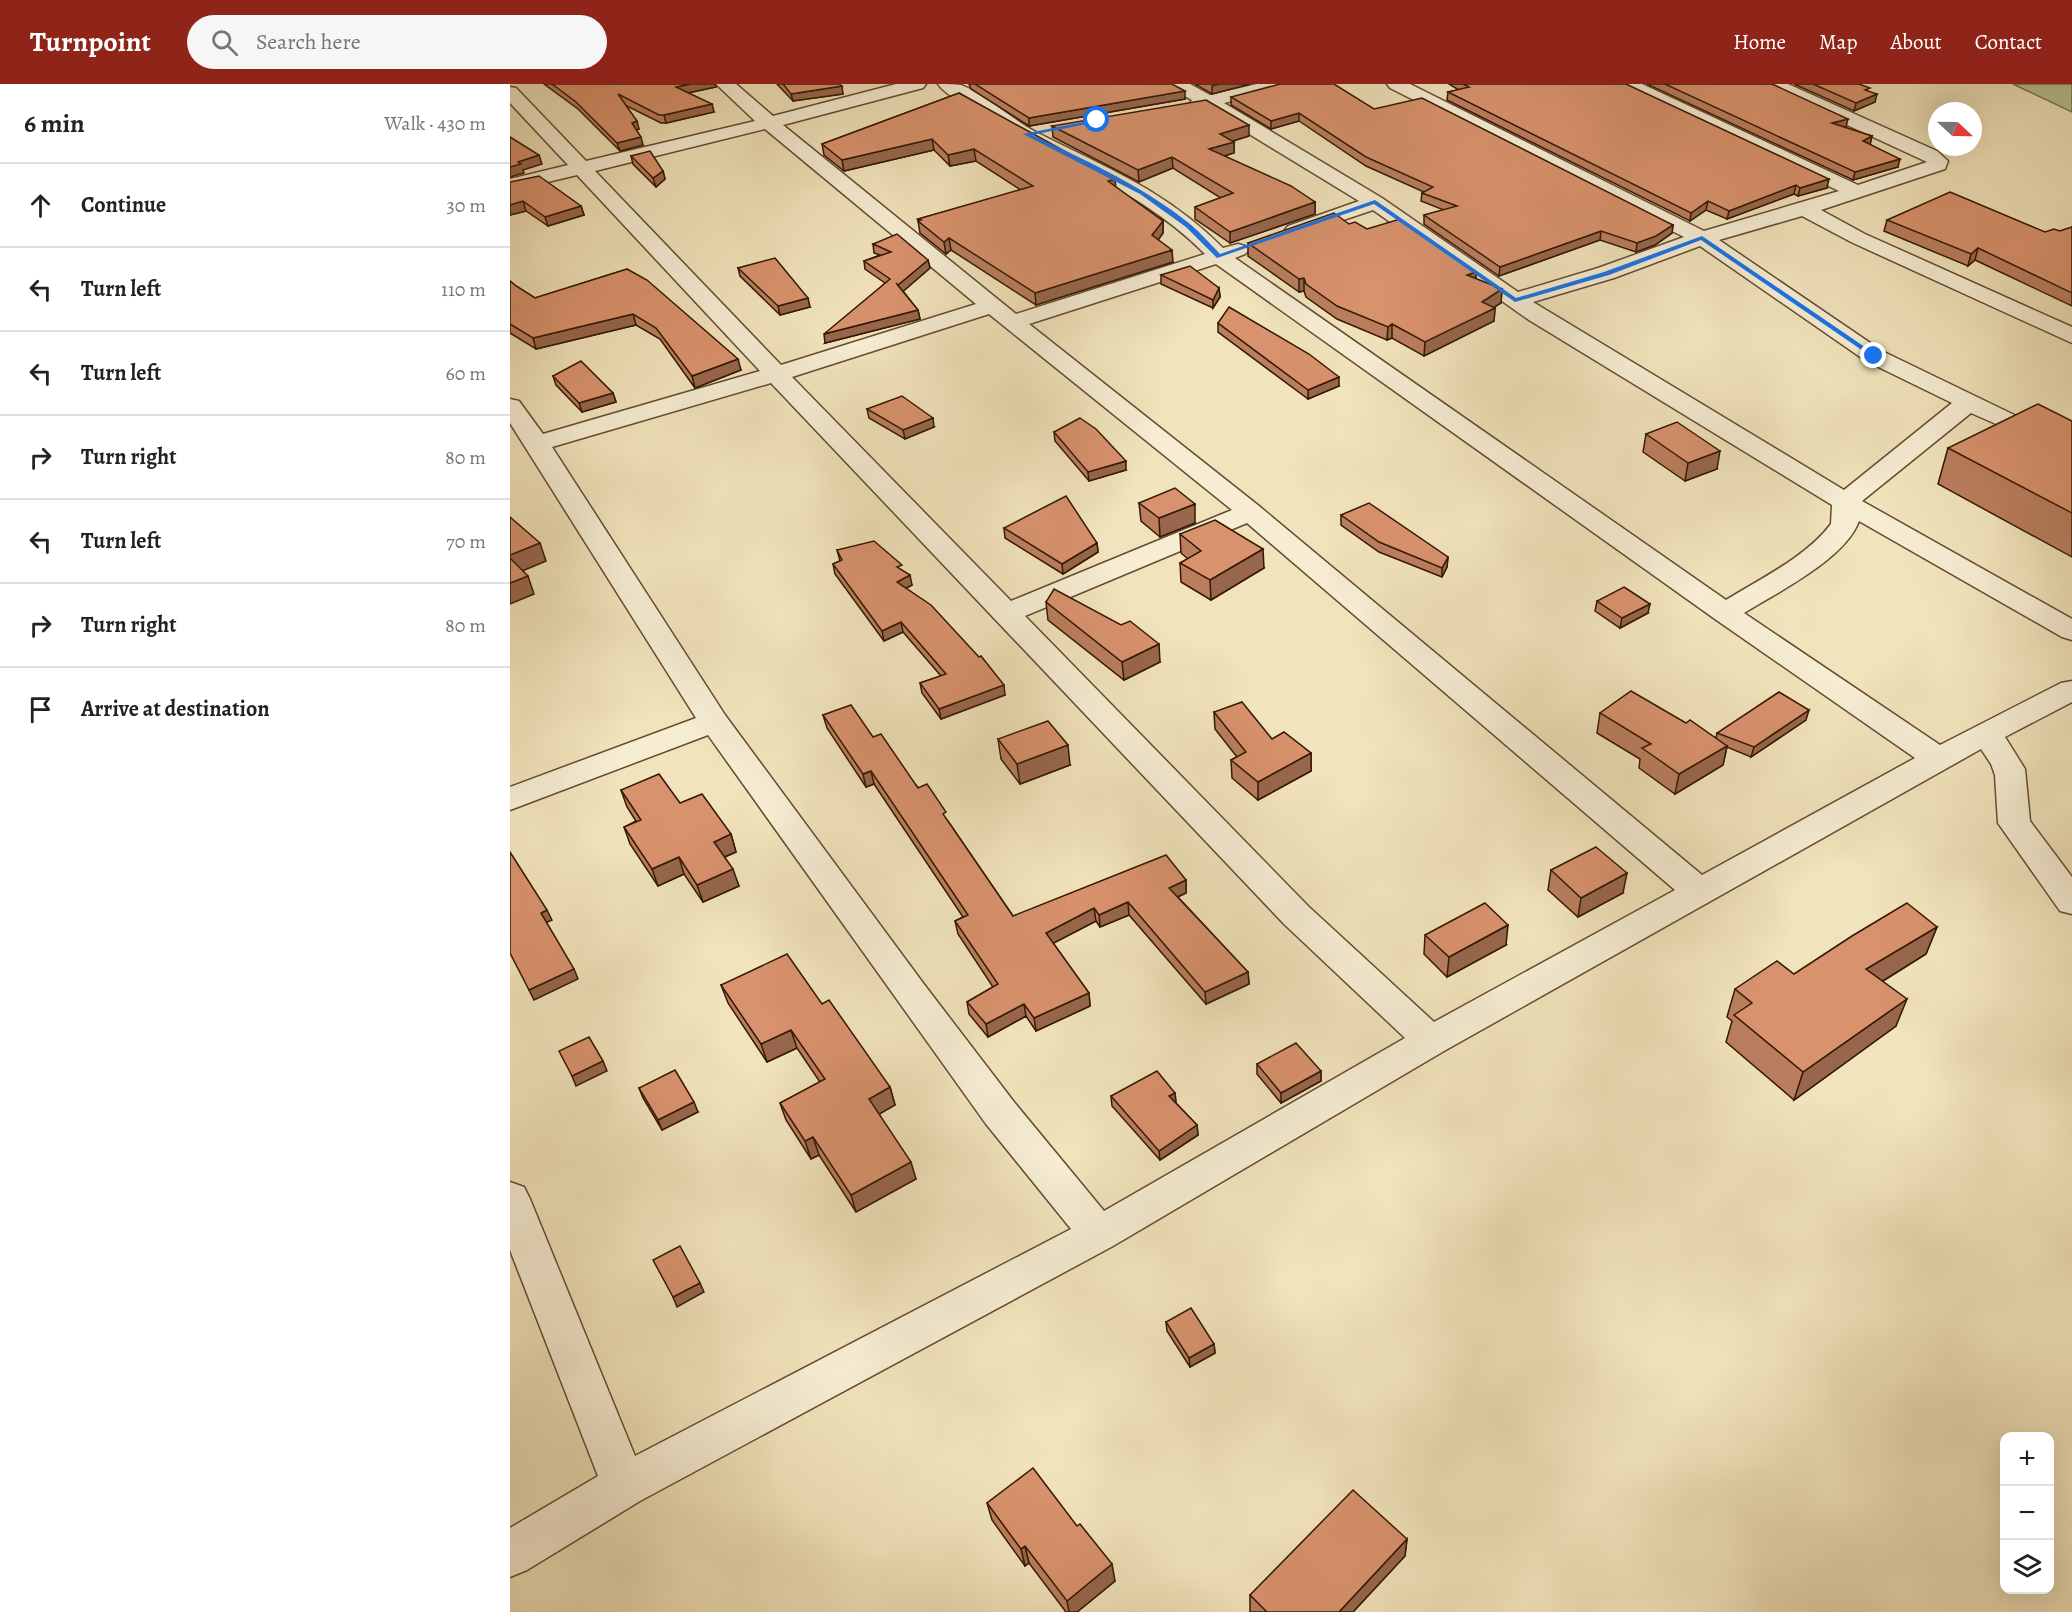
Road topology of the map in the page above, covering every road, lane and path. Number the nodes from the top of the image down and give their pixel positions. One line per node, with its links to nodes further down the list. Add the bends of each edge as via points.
1 (725, 84): 12 (street)
2 (917, 84): 12 (street)
3 (947, 84): 14 (street)
4 (1176, 84): 10 (street)
5 (1280, 84): 10 (street)
6 (1396, 84): 20 (street)
7 (1628, 84): 17 (street)
8 (1773, 84): 17 (street, via 1938,161 1935,168)
9 (510, 92): 15 (street)
10 (1210, 102): 11 (street); 18 (street)
11 (1179, 106)
12 (769, 123): 15 (street); 23 (street)
13 (1057, 128): 14 (street)
14 (1026, 134): 21 (street, via 1142,193 1189,226)
15 (582, 167): 16 (street); 26 (street)
16 (510, 185)
17 (1857, 192): 19 (street)
18 (1375, 202): 21 (street); 22 (street)
19 (1804, 209): 20 (street); 25 (street, via 1858,238)
20 (1702, 238): 22 (street, via 1606,273); 27 (street, via 1874,356)
21 (1219, 256): 24 (street); 34 (street)
22 (1515, 300): 31 (street)
23 (992, 306): 24 (street); 26 (street)
24 (1014, 322): 32 (street)
25 (2072, 336)
26 (776, 374): 30 (street); 33 (street)
27 (1969, 402): 29 (street); 31 (street)
28 (510, 406): 30 (street)
29 (2030, 432)
30 (537, 443): 37 (street)
31 (1845, 502): 34 (street, via 1847,517 1843,527 1816,555); 35 (street)
32 (1250, 512): 33 (street); 41 (street)
33 (1007, 613): 43 (street, via 1296,915)
34 (1725, 613): 39 (street)
35 (2072, 631)
36 (2072, 690): 38 (street)
37 (714, 722): 40 (street); 45 (street, via 1000,1113)
38 (1986, 734): 39 (street); 42 (street, via 2011,774 2010,809 2014,823)
39 (1938, 759): 41 (street)
40 (510, 799)
41 (1700, 892): 43 (street)
42 (2072, 902)
43 (1431, 1041): 45 (street)
44 (510, 1199): 46 (street)
45 (1100, 1234): 46 (street)
46 (624, 1485): 47 (street)
47 (510, 1554)

